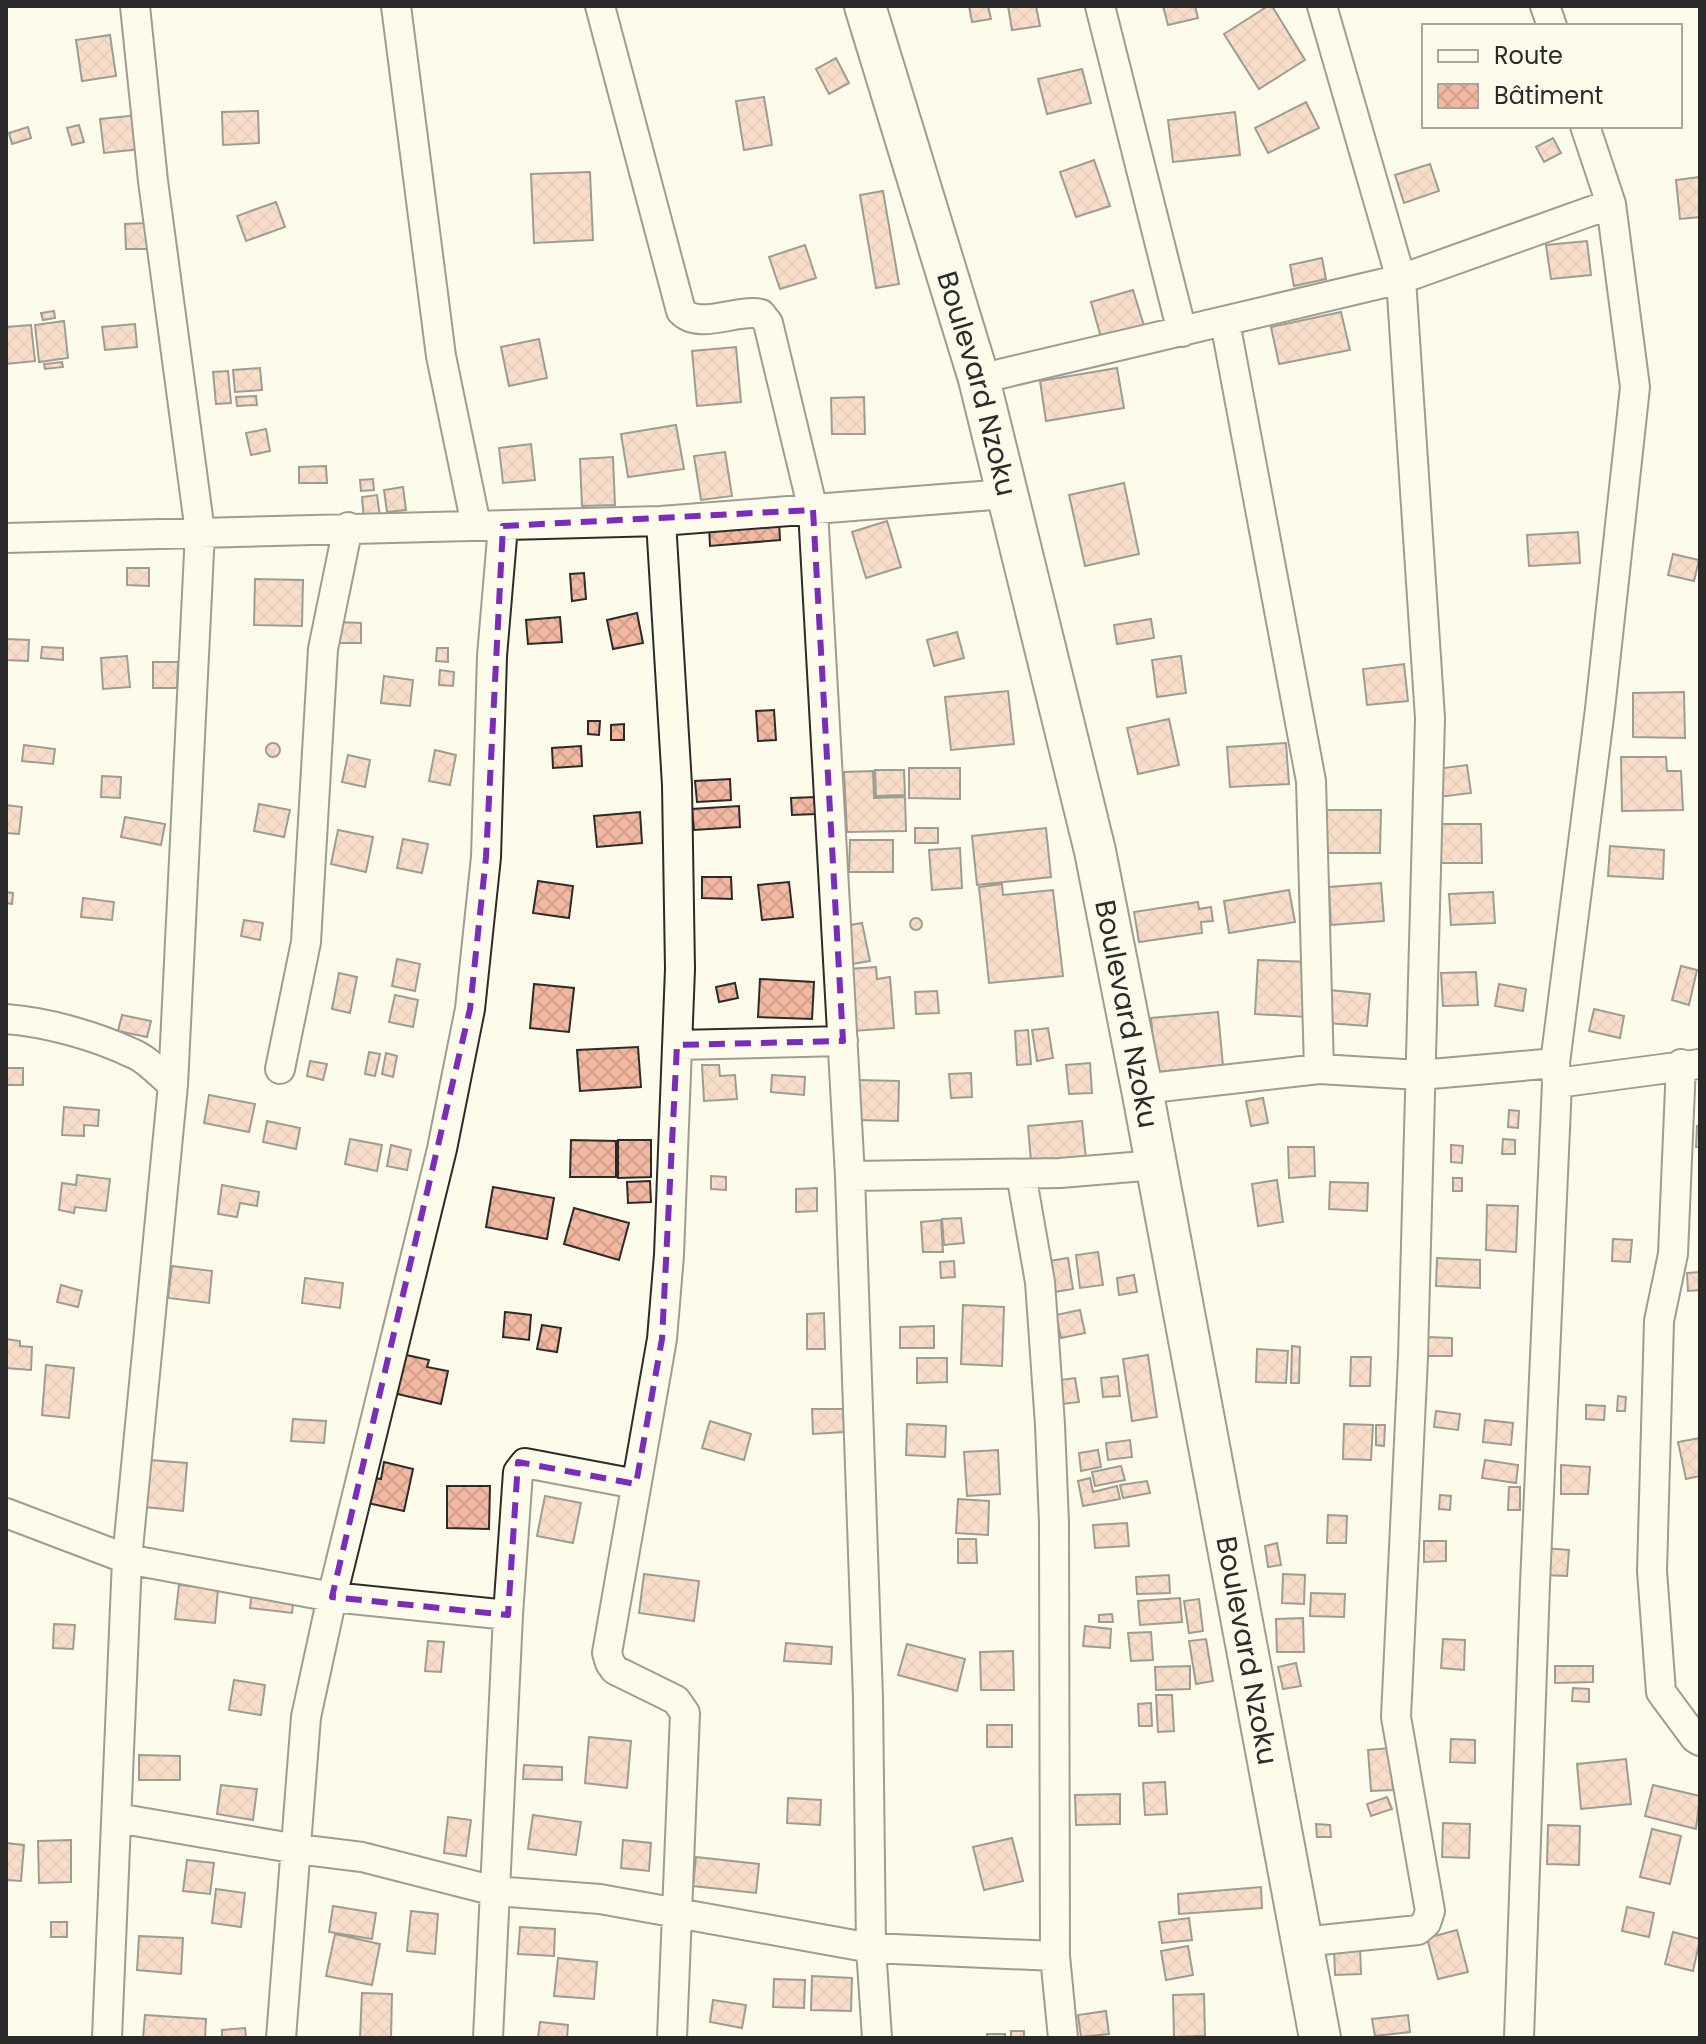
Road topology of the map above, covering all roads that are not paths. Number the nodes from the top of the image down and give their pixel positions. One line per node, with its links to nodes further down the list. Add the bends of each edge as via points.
1 (135, 6): 18 (street)
2 (396, 6): 16 (street, via 441,356)
3 (600, 6): 14 (street, via 681,311 697,320 750,311 768,323)
4 (865, 6): 12 (street, Boulevard Nzoku)
5 (1100, 6): 11 (street)
6 (1322, 6): 9 (street)
7 (1586, 128): 8 (street)
8 (1611, 204): 9 (street); 26 (street, via 1635,387)
9 (1401, 279): 10 (street); 27 (street, via 1430,718)
10 (1225, 322): 11 (street); 25 (street, via 1311,781)
11 (1182, 332): 12 (street)
12 (979, 379): 13 (street, Boulevard Nzoku)
13 (1006, 494): 14 (street); 29 (street, Boulevard Nzoku, via 1095,851)
14 (813, 510): 15 (street); 21 (street)
15 (661, 521): 16 (street); 22 (street, via 677,785)
16 (490, 526): 17 (street); 36 (street, via 486,857 470,1009 442,1149)
17 (348, 527): 18 (street); 24 (street, via 323,649 306,942)
18 (200, 532): 19 (street); 28 (street)
19 (6, 538)
20 (6, 1019): 28 (street, via 87,1037 136,1055)
21 (843, 1041): 22 (street); 32 (street)
22 (677, 1045): 33 (street, via 662,1339)
23 (1690, 1064): 26 (street, via 1644,1073); 38 (street, via 1673,1254 1659,1321 1652,1571 1661,1692)
24 (280, 1069)
25 (1319, 1069): 27 (street); 29 (street)
26 (1556, 1073): 27 (street); 53 (street)
27 (1420, 1075): 43 (street, via 1396,1717 1430,1911 1418,1930)
28 (173, 1085): 35 (street)
29 (1142, 1089): 30 (street, Boulevard Nzoku)
30 (1156, 1165): 31 (street); 43 (street, Boulevard Nzoku)
31 (1021, 1174): 32 (street); 45 (street, via 1040,1282 1050,1425)
32 (850, 1176): 44 (street)
33 (636, 1484): 37 (street, via 525,1463 520,1467); 42 (street, via 607,1653 615,1670 676,1700 685,1713)
34 (6, 1513): 35 (street)
35 (127, 1559): 36 (street); 39 (street)
36 (332, 1597): 37 (street); 40 (street, via 306,1717)
37 (508, 1615): 41 (street)
38 (1700, 1741)
39 (117, 1818): 40 (street); 46 (street)
40 (297, 1849): 41 (street, via 362,1857); 47 (street)
41 (495, 1891): 42 (street, via 600,1899); 48 (street)
42 (676, 1913): 44 (street); 49 (street)
43 (1302, 1942): 52 (street, Boulevard Nzoku)
44 (871, 1948): 45 (street); 50 (street)
45 (1055, 1956): 51 (street)
46 (107, 2038)
47 (281, 2038)
48 (488, 2038)
49 (672, 2038)
50 (877, 2038)
51 (1063, 2038)
52 (1320, 2038)
53 (1519, 2038)

